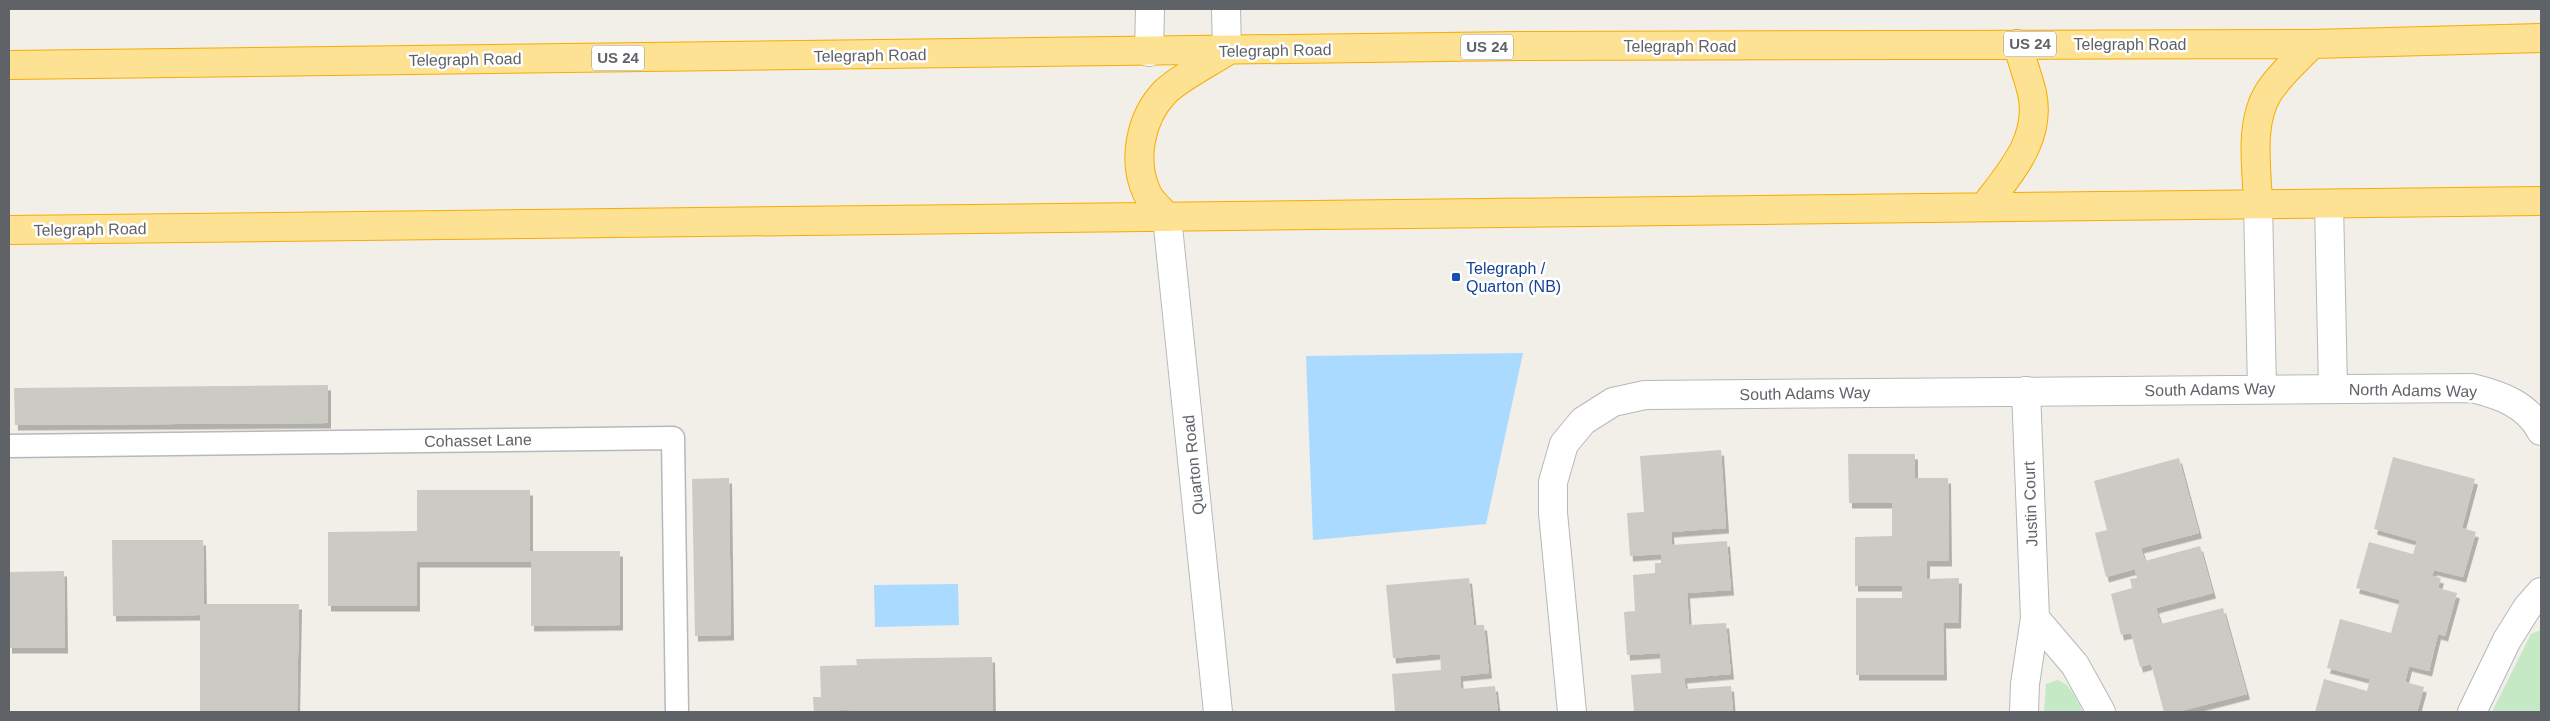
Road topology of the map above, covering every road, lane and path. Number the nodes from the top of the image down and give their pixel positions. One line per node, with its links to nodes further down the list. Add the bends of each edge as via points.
1 (1150, 9): 7 (street)
2 (1226, 9): 6 (street)
3 (2541, 38): 5 (highway, Telegraph Road / US 24)
4 (2017, 44): 5 (highway, Telegraph Road / US 24); 6 (highway, Telegraph Road / US 24); 12 (highway, via 2032,94 2032,129 2017,164)
5 (2312, 44): 10 (highway, via 2268,92 2260,111)
6 (1226, 51): 7 (highway, Telegraph Road / US 24); 13 (highway, via 1166,91 1146,124 1140,144 1139,165 1148,194)
7 (1149, 52): 8 (highway, Telegraph Road / US 24)
8 (9, 65)
9 (2541, 201): 11 (highway, Telegraph Road)
10 (2258, 204): 11 (highway, Telegraph Road); 12 (highway, Telegraph Road); 16 (street)
11 (2329, 204): 15 (street, North Adams Way)
12 (1984, 207): 13 (highway, Telegraph Road)
13 (1167, 217): 14 (highway, Telegraph Road); 23 (street, Quarton Road)
14 (9, 230)
15 (2333, 388): 16 (street, South Adams Way); 18 (street, North Adams Way, via 2472,388 2513,402 2534,418)
16 (2262, 389): 17 (street, South Adams Way)
17 (2026, 391): 21 (street, Justin Court); 24 (street, South Adams Way, via 1644,395 1613,402 1583,421 1564,444 1553,482 1553,513)
18 (2541, 431)
19 (9, 446): 22 (lane, Cohasset Lane, via 673,438)
20 (2541, 592): 27 (street, via 2507,640)
21 (2035, 618): 25 (street, Justin Court); 26 (street, via 2074,665)
22 (677, 712)
23 (1218, 712)
24 (1572, 712)
25 (2024, 712)
26 (2101, 712)
27 (2472, 712)

